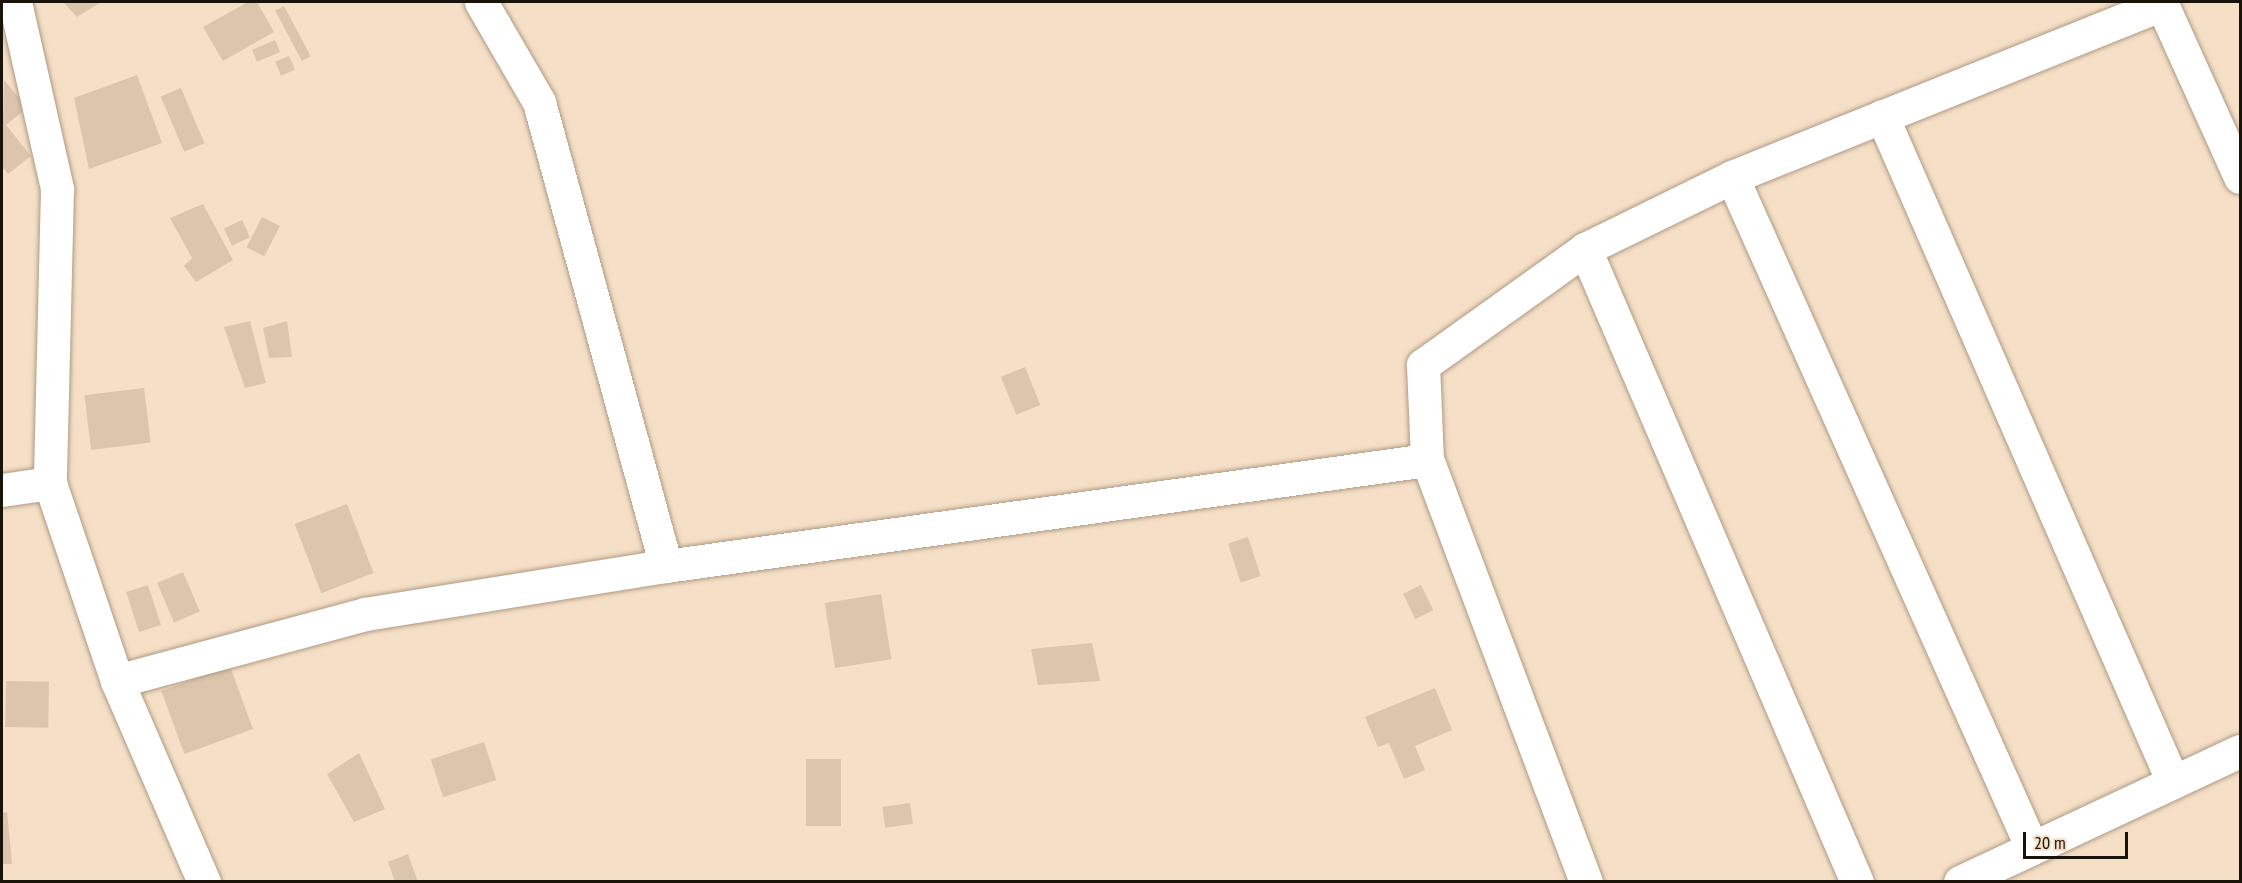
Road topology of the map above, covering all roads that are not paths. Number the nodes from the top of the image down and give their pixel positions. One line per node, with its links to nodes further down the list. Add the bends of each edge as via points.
1 (15, 2): 9 (street, via 57,189)
2 (481, 2): 11 (street, via 539,102)
3 (2162, 3): 4 (street); 6 (street)
4 (1882, 116): 5 (street); 14 (street)
5 (1732, 177): 7 (street); 15 (street)
6 (2241, 177)
7 (1585, 249): 8 (street, via 1423,365); 18 (street)
8 (1427, 460): 11 (street); 17 (street)
9 (50, 483): 10 (street); 12 (street)
10 (2, 490)
11 (666, 566): 12 (street, via 365,614)
12 (117, 681): 16 (street)
13 (2241, 751): 14 (street)
14 (2173, 782): 15 (street)
15 (2032, 848): 19 (street)
16 (204, 882)
17 (1586, 882)
18 (1857, 882)
19 (1960, 882)

